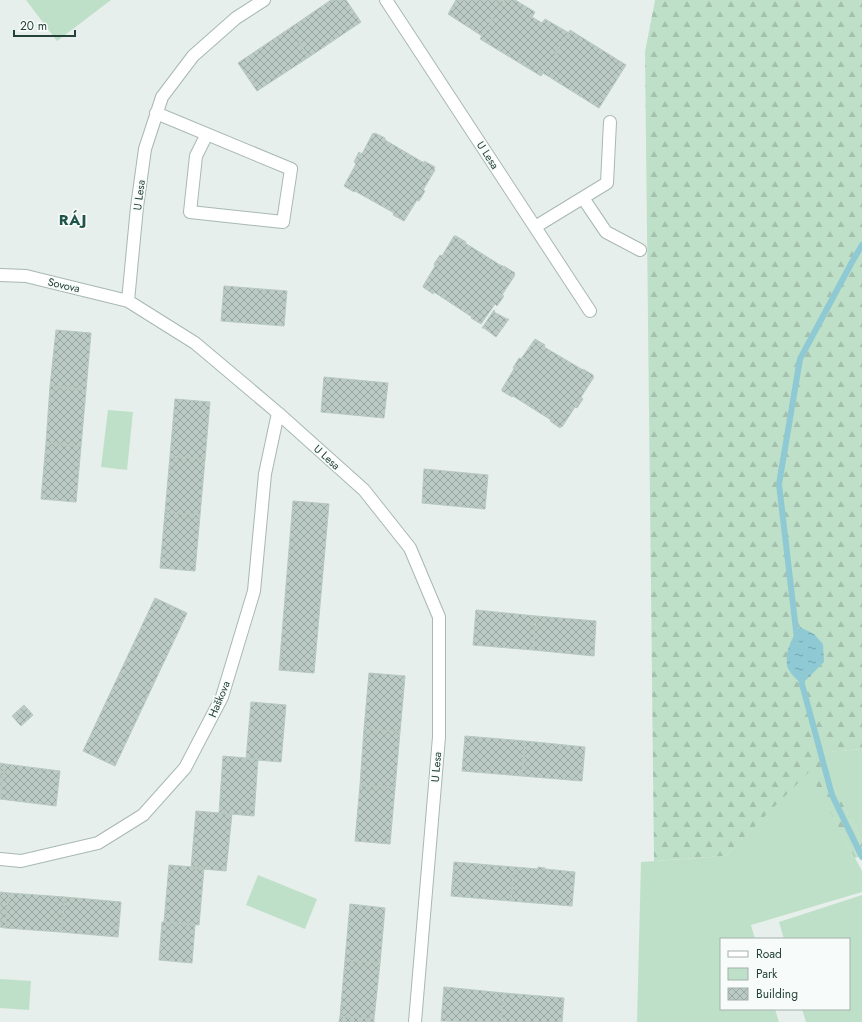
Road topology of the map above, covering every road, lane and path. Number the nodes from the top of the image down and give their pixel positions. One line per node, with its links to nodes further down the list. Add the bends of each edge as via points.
1 (264, 0): 3 (street, U Lesa, via 236,18 193,56 162,97)
2 (386, 0): 7 (street, U Lesa)
3 (156, 113): 5 (street); 10 (street, U Lesa, via 145,148)
4 (610, 122): 6 (street, via 607,183)
5 (207, 134): 5 (street, via 291,170 283,222 190,212 196,156)
6 (583, 198): 7 (street); 8 (street, via 606,232)
7 (535, 227): 11 (street, U Lesa)
8 (640, 250)
9 (0, 275): 10 (street, Sovova, via 26,276)
10 (128, 301): 12 (street, U Lesa, via 195,343)
11 (590, 311)
12 (278, 413): 13 (street, Haškova, via 265,474 254,591 222,697 185,768 143,814 98,843 21,861); 14 (street, U Lesa, via 364,490 410,548 439,617 439,737)
13 (0, 859)
14 (415, 1022)

